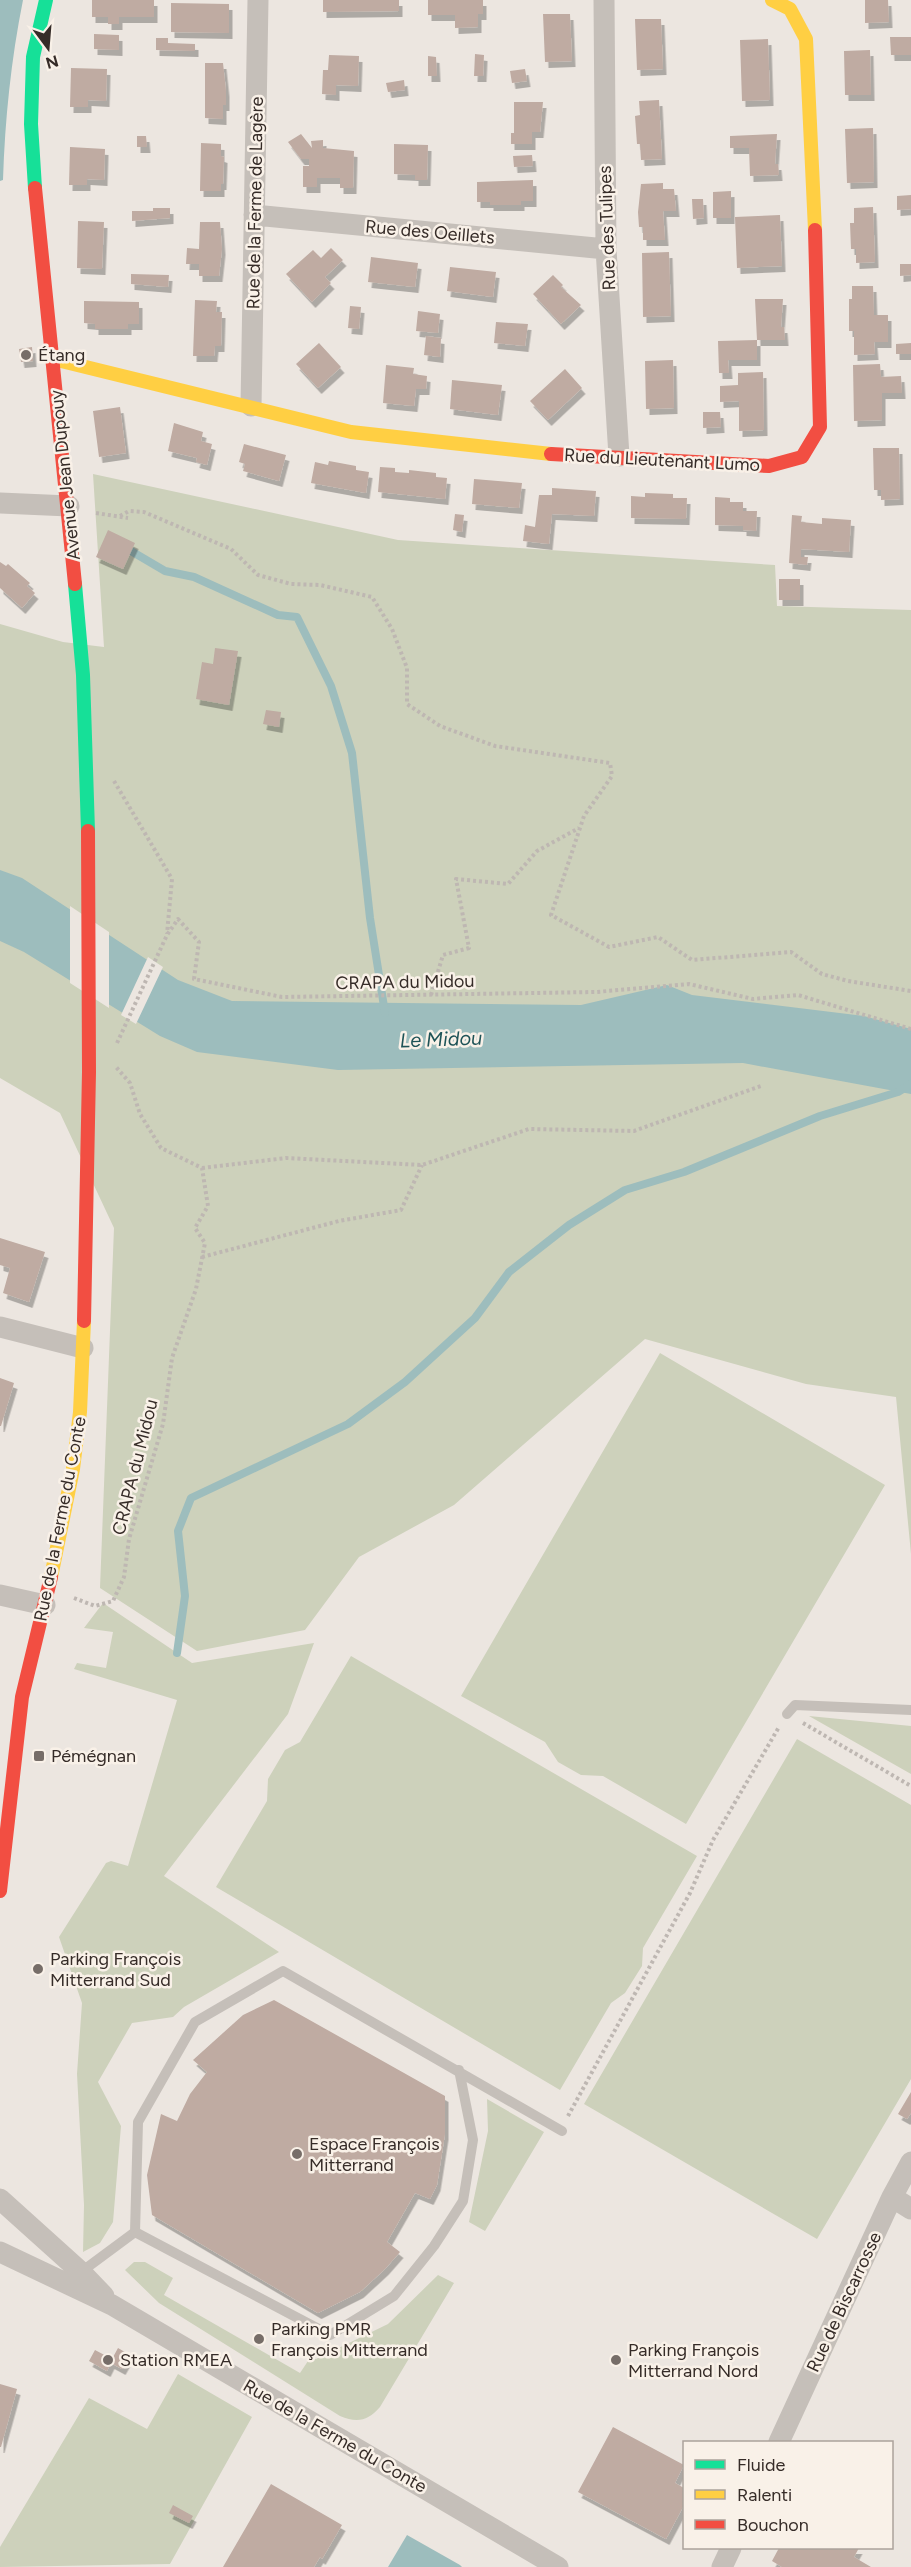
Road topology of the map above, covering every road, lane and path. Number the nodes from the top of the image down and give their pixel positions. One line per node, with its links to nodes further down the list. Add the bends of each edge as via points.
1 (46, 0): 7 (street, Avenue Jean Dupouy, via 33,57 31,124)
2 (258, 0): 5 (street, Rue de la Ferme de Lagère)
3 (604, 0): 6 (street, Rue des Tulipes)
4 (772, 0): 9 (street, Rue du Lieutenant Lumo, via 790,9 806,39 820,427 802,457 769,466)
5 (254, 215): 6 (street, Rue des Oeillets); 8 (street, Rue de la Ferme de Lagère)
6 (606, 249): 9 (street, Rue des Tulipes)
7 (53, 359): 8 (street, Rue du Lieutenant Lumo); 11 (street, Avenue Jean Dupouy)
8 (251, 406): 9 (street, Rue du Lieutenant Lumo, via 351,432 537,453)
9 (619, 456)
10 (0, 503): 11 (street)
11 (69, 506): 20 (street, Avenue Jean Dupouy, via 83,675)
12 (120, 516): 14 (path, via 129,511 144,512 231,549 258,575 372,597 392,628 407,668 407,704 440,726 495,746 610,763 612,776)
13 (111, 776): 15 (path, via 172,879)
14 (580, 827): 16 (path, via 551,915 609,947 658,937 692,960 791,952 822,974); 17 (path, via 537,851 508,884 456,879 469,948 443,955)
15 (167, 935): 17 (path, CRAPA du Midou, via 178,919 199,942 195,979 282,997); 19 (path)
16 (911, 991)
17 (431, 995): 18 (path, CRAPA du Midou, via 596,992 689,984 753,999 798,994)
18 (911, 1029)
19 (109, 1060): 20 (path); 23 (path, via 130,1083 140,1114 161,1148)
20 (89, 1072): 26 (street, Rue de la Ferme du Conte)
21 (761, 1086): 22 (path, via 634,1131 529,1129)
22 (422, 1165): 23 (path, via 286,1158); 24 (path, via 401,1210 339,1221)
23 (202, 1168): 24 (path, CRAPA du Midou, via 208,1206 195,1228 205,1243)
24 (202, 1257): 28 (path, CRAPA du Midou, via 196,1289 172,1358 163,1424 129,1539 124,1578 113,1601 95,1606)
25 (0, 1327): 26 (street)
26 (83, 1348): 29 (street, Rue de la Ferme du Conte, via 73,1469)
27 (0, 1595): 29 (street)
28 (66, 1595)
29 (45, 1605): 33 (street, Rue de la Ferme du Conte, via 22,1697)
30 (911, 1710): 31 (lane, via 795,1705)
31 (787, 1714): 32 (path); 36 (path, via 714,1840 690,1893 573,2103)
32 (911, 1786)
33 (2, 1851): 34 (street, Rue de la Ferme du Conte)
34 (0, 1891)
35 (459, 2070): 36 (lane); 41 (lane, via 283,1971 195,2022 143,2112 138,2122); 41 (lane, via 473,2140 463,2201 394,2296 330,2335)
36 (562, 2130)
37 (911, 2162): 38 (street, Rue de Biscarrosse)
38 (892, 2197): 40 (street); 45 (street, Rue de Biscarrosse)
39 (0, 2199): 43 (street, Rue de la Ferme du Conte)
40 (911, 2209)
41 (135, 2232): 43 (lane)
42 (0, 2252): 44 (street, Rue de la Ferme du Conte)
43 (81, 2272): 44 (street, Rue de la Ferme du Conte)
44 (112, 2305): 47 (street, Rue de la Ferme du Conte)
45 (779, 2441)
46 (730, 2549): 48 (street)
47 (558, 2567)
48 (722, 2567)

